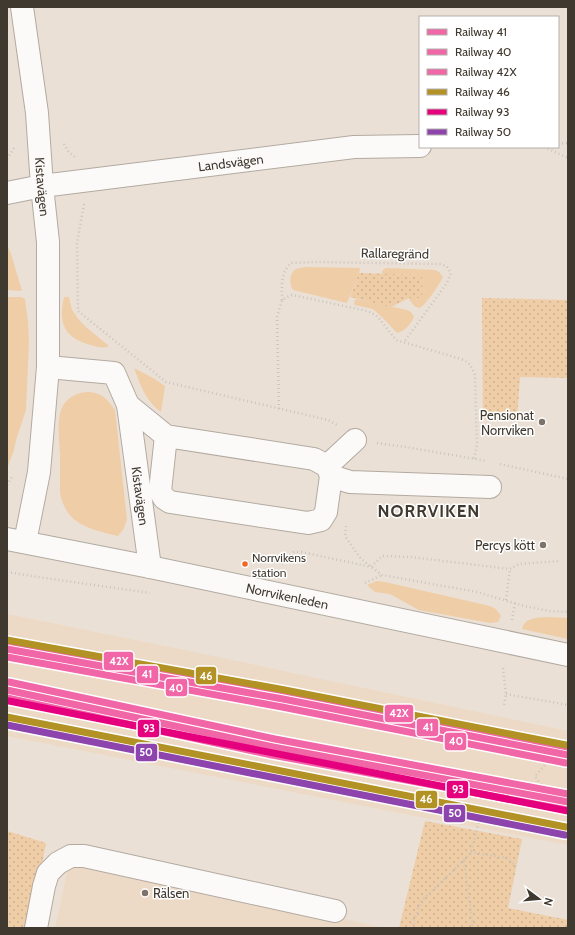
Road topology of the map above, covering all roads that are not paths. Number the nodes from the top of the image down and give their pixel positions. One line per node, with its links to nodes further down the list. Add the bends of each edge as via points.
1 (22, 7): 3 (street, Kistavägen, via 37,113)
2 (419, 146): 3 (street, Landsvägen, via 354,147)
3 (42, 186): 4 (street, Landsvägen); 5 (street, Kistavägen, via 48,242)
4 (7, 193)
5 (48, 367): 6 (street, Kistavägen, via 114,373); 11 (street, Kistavägen, via 39,472)
6 (128, 405): 7 (street); 12 (street, Kistavägen)
7 (166, 436): 9 (street, via 314,459); 9 (street, via 160,490 164,498 170,502 308,523 321,520 326,512)
8 (355, 440): 9 (street)
9 (329, 471): 10 (street, via 350,482)
10 (490, 487)
11 (16, 540): 12 (street, Norrvikenleden)
12 (150, 568): 13 (street, Norrvikenleden)
13 (568, 655)
14 (335, 911): 15 (street, via 84,856 71,856 58,863 48,873)
15 (36, 928)

